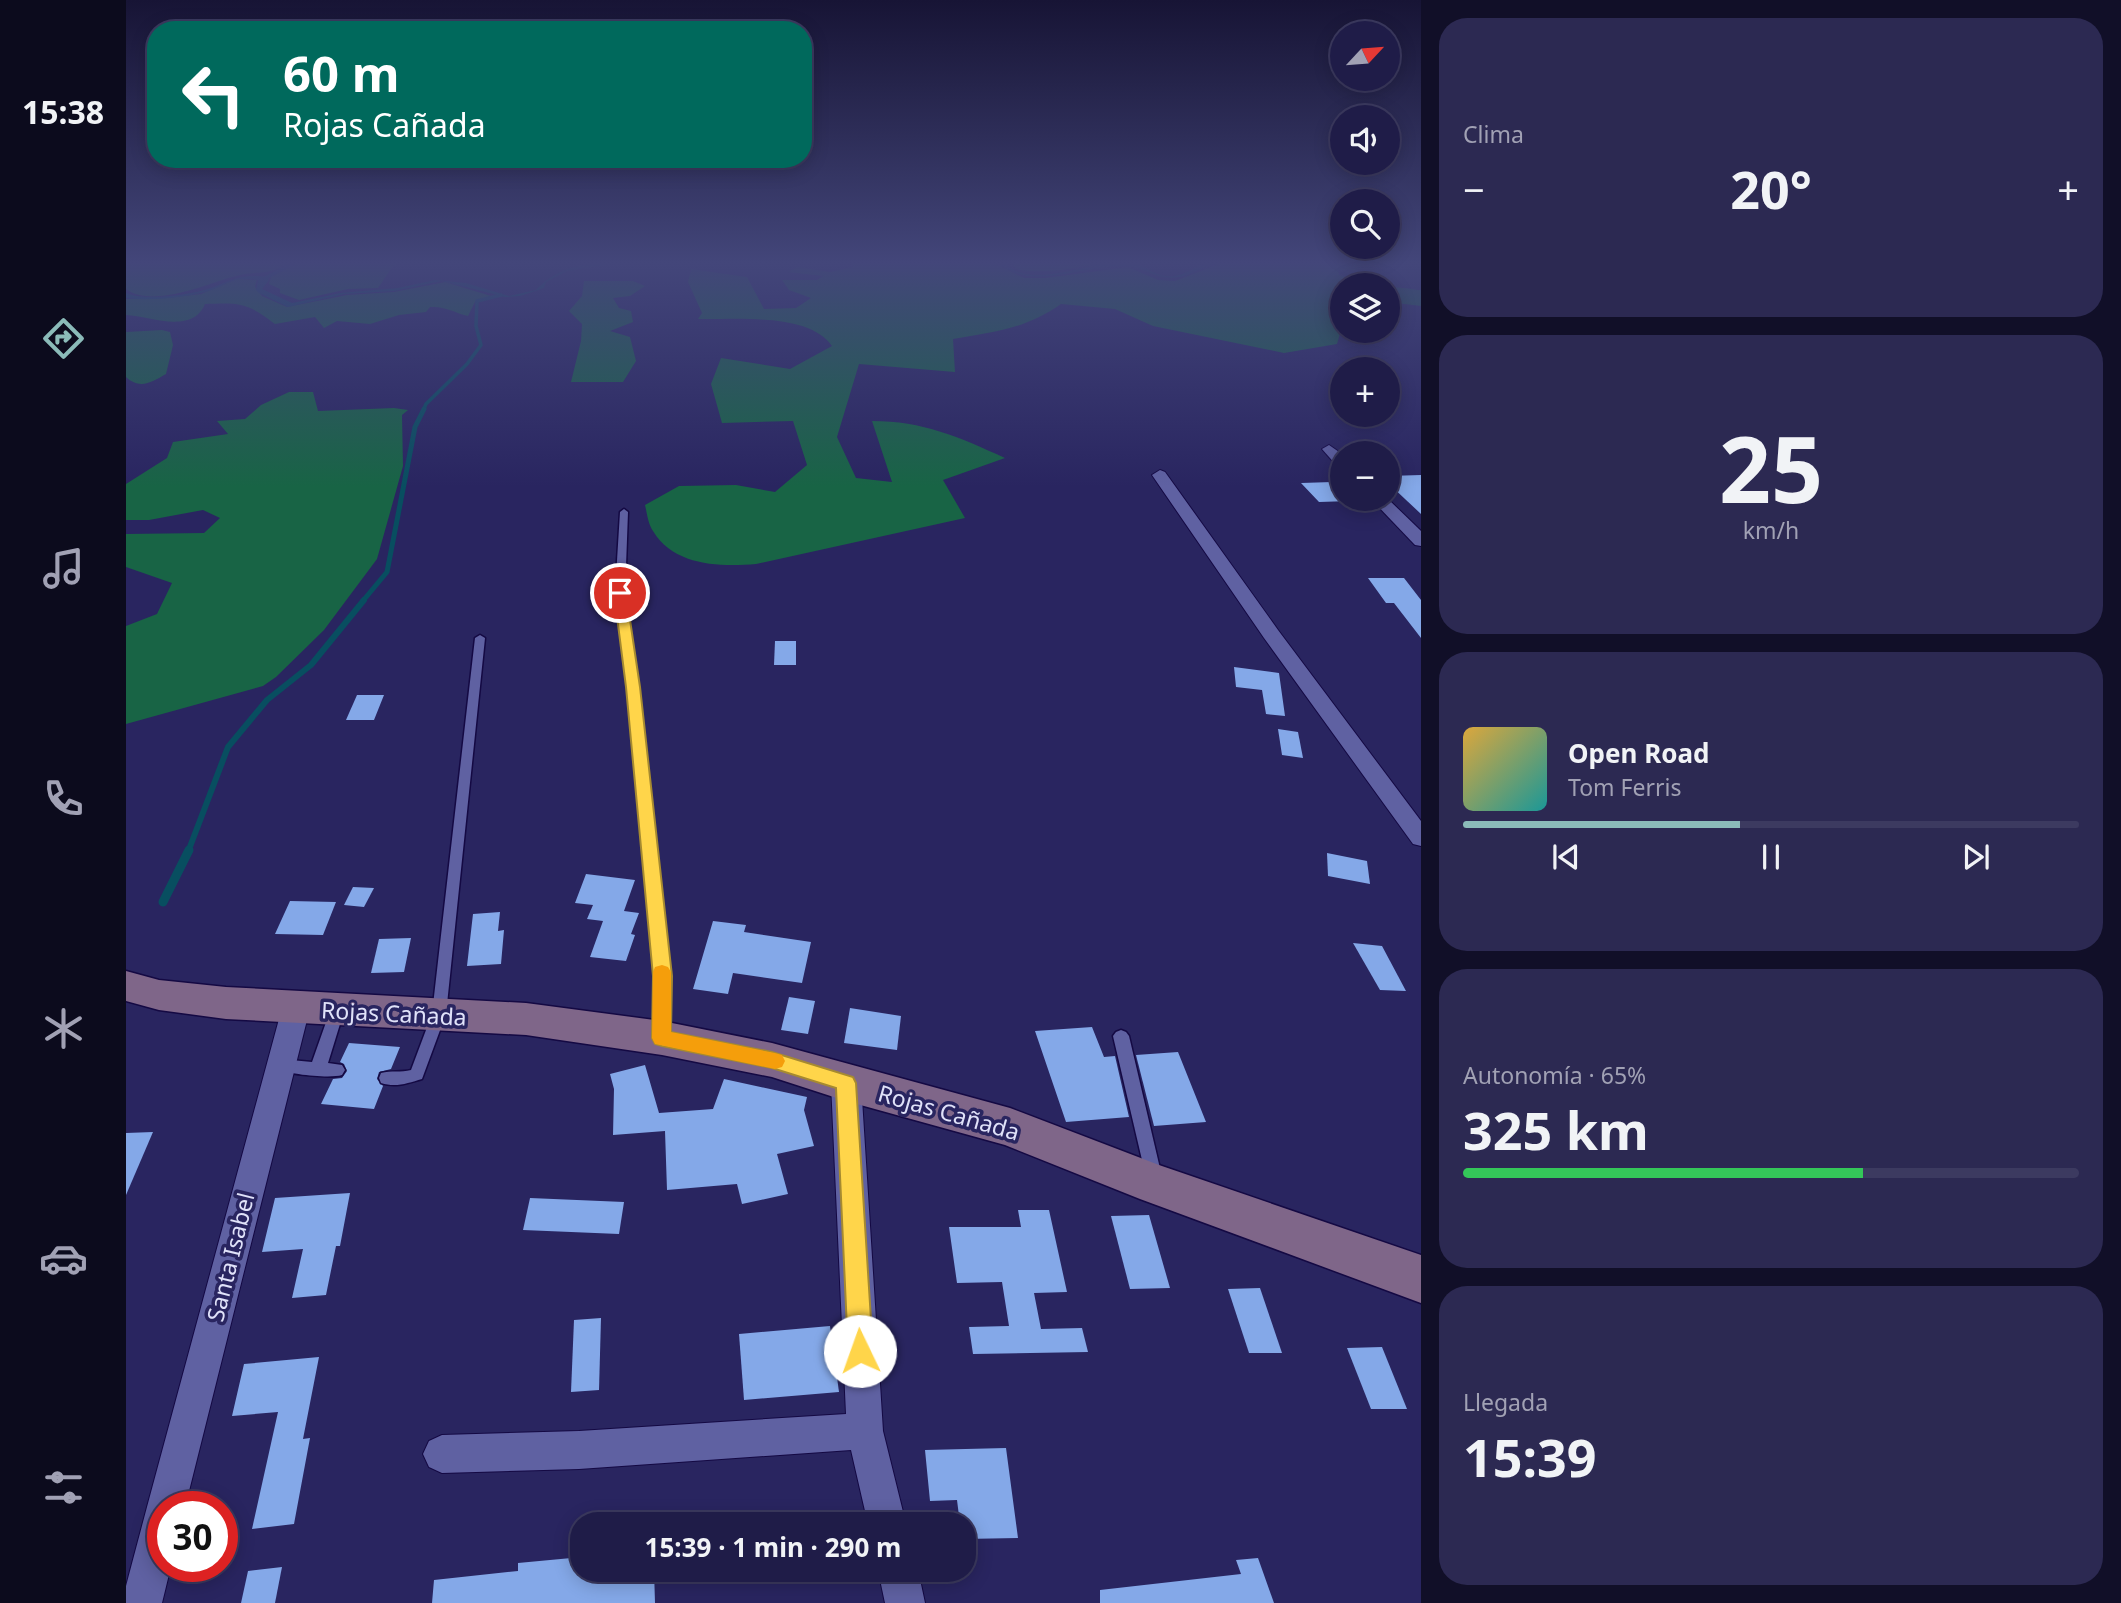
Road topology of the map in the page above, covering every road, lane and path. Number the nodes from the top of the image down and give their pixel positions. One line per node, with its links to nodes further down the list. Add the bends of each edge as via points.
1 (1160, 475): 6 (street, via 1270,634)
2 (1391, 511): 4 (street)
3 (624, 512): 12 (lane, via 620,593 662,976)
4 (1418, 535)
5 (480, 638): 10 (lane)
6 (1421, 838)
7 (126, 986): 8 (main road, Rojas Cañada, via 159,995)
8 (296, 1008): 9 (main road, Rojas Cañada); 13 (street, Santa Isabel)
9 (337, 1010): 10 (main road, Rojas Cañada); 14 (lane, via 322,1053)
10 (439, 1014): 12 (main road, Rojas Cañada, via 526,1019); 15 (lane, via 417,1074)
11 (1121, 1036): 17 (lane)
12 (662, 1038): 16 (main road, Rojas Cañada, via 772,1060)
13 (280, 1065): 14 (lane); 21 (street, Santa Isabel)
14 (329, 1069)
15 (387, 1077)
16 (846, 1083): 17 (main road, Rojas Cañada, via 1010,1127); 19 (street)
17 (1156, 1184): 18 (main road, Rojas Cañada)
18 (1421, 1279)
19 (865, 1431): 20 (street); 22 (street)
20 (442, 1454)
21 (170, 1491)
22 (884, 1512)
23 (147, 1562): 25 (street)
24 (901, 1582): 26 (street)
25 (139, 1583)
26 (905, 1603)

